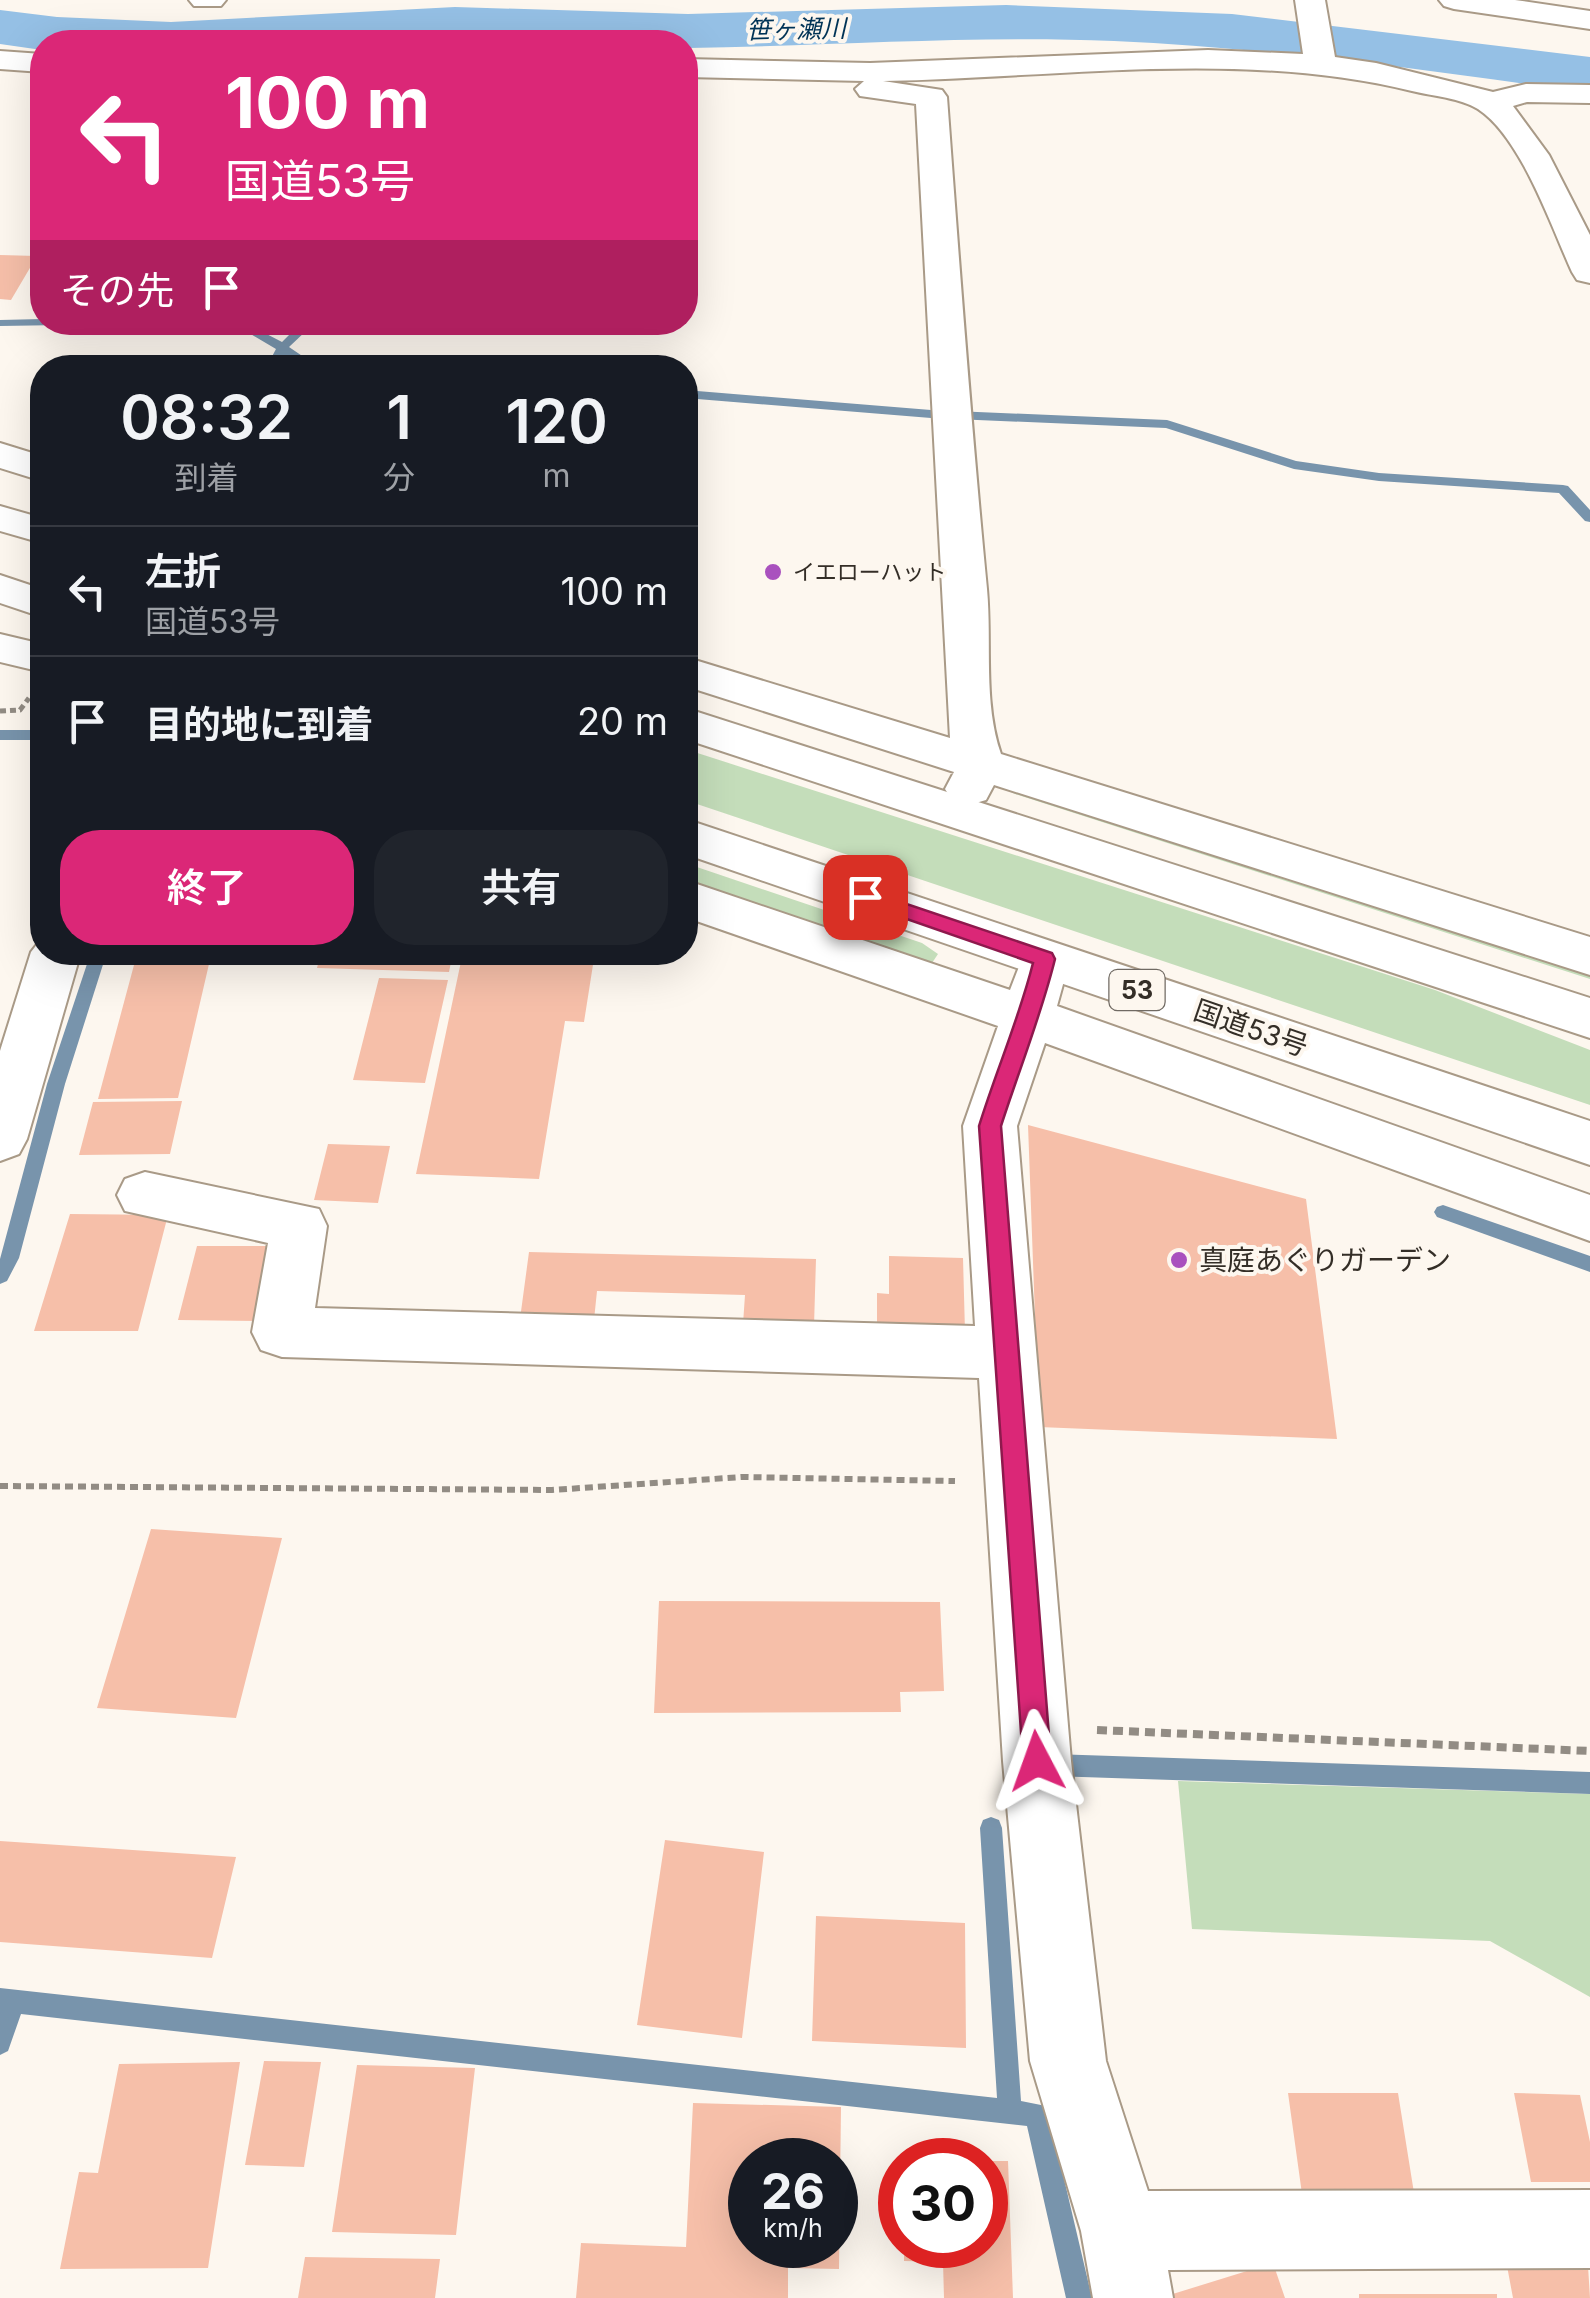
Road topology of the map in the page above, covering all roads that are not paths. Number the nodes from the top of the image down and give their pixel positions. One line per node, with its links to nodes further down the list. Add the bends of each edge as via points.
1 (1310, 0): 5 (main road)
2 (1454, 0): 3 (main road)
3 (1589, 20)
4 (0, 60): 6 (main road)
5 (1320, 61): 8 (main road, via 1152,59 978,70); 10 (main road)
6 (30, 62)
7 (698, 69): 8 (main road)
8 (756, 72): 22 (main road, via 931,96 967,605 970,739)
9 (1590, 94): 10 (main road, via 1526,93)
10 (1490, 103): 11 (main road, via 1515,126)
11 (1590, 272)
12 (0, 456): 13 (main road)
13 (30, 465)
14 (0, 518): 15 (main road)
15 (30, 527)
16 (0, 588): 17 (main road)
17 (30, 599)
18 (0, 648): 19 (main road)
19 (30, 655)
20 (698, 676): 22 (main road)
21 (698, 727): 23 (main road)
22 (981, 764): 23 (main road); 26 (main road)
23 (960, 810): 29 (main road)
24 (698, 842): 28 (main road, 国道53号 / 53)
25 (698, 901): 28 (main road)
26 (1590, 956)
27 (52, 965): 30 (main road)
28 (1037, 988): 31 (main road, 国道53号 / 53); 33 (main road); 34 (main road, via 990,1126)
29 (1590, 1018)
30 (0, 1139)
31 (1590, 1143)
32 (145, 1195): 34 (main road, via 299,1226 282,1332)
33 (1590, 1218)
34 (1007, 1353): 36 (main road, via 1034,1727 1068,2061)
35 (1590, 2229): 36 (main road)
36 (1127, 2264)

